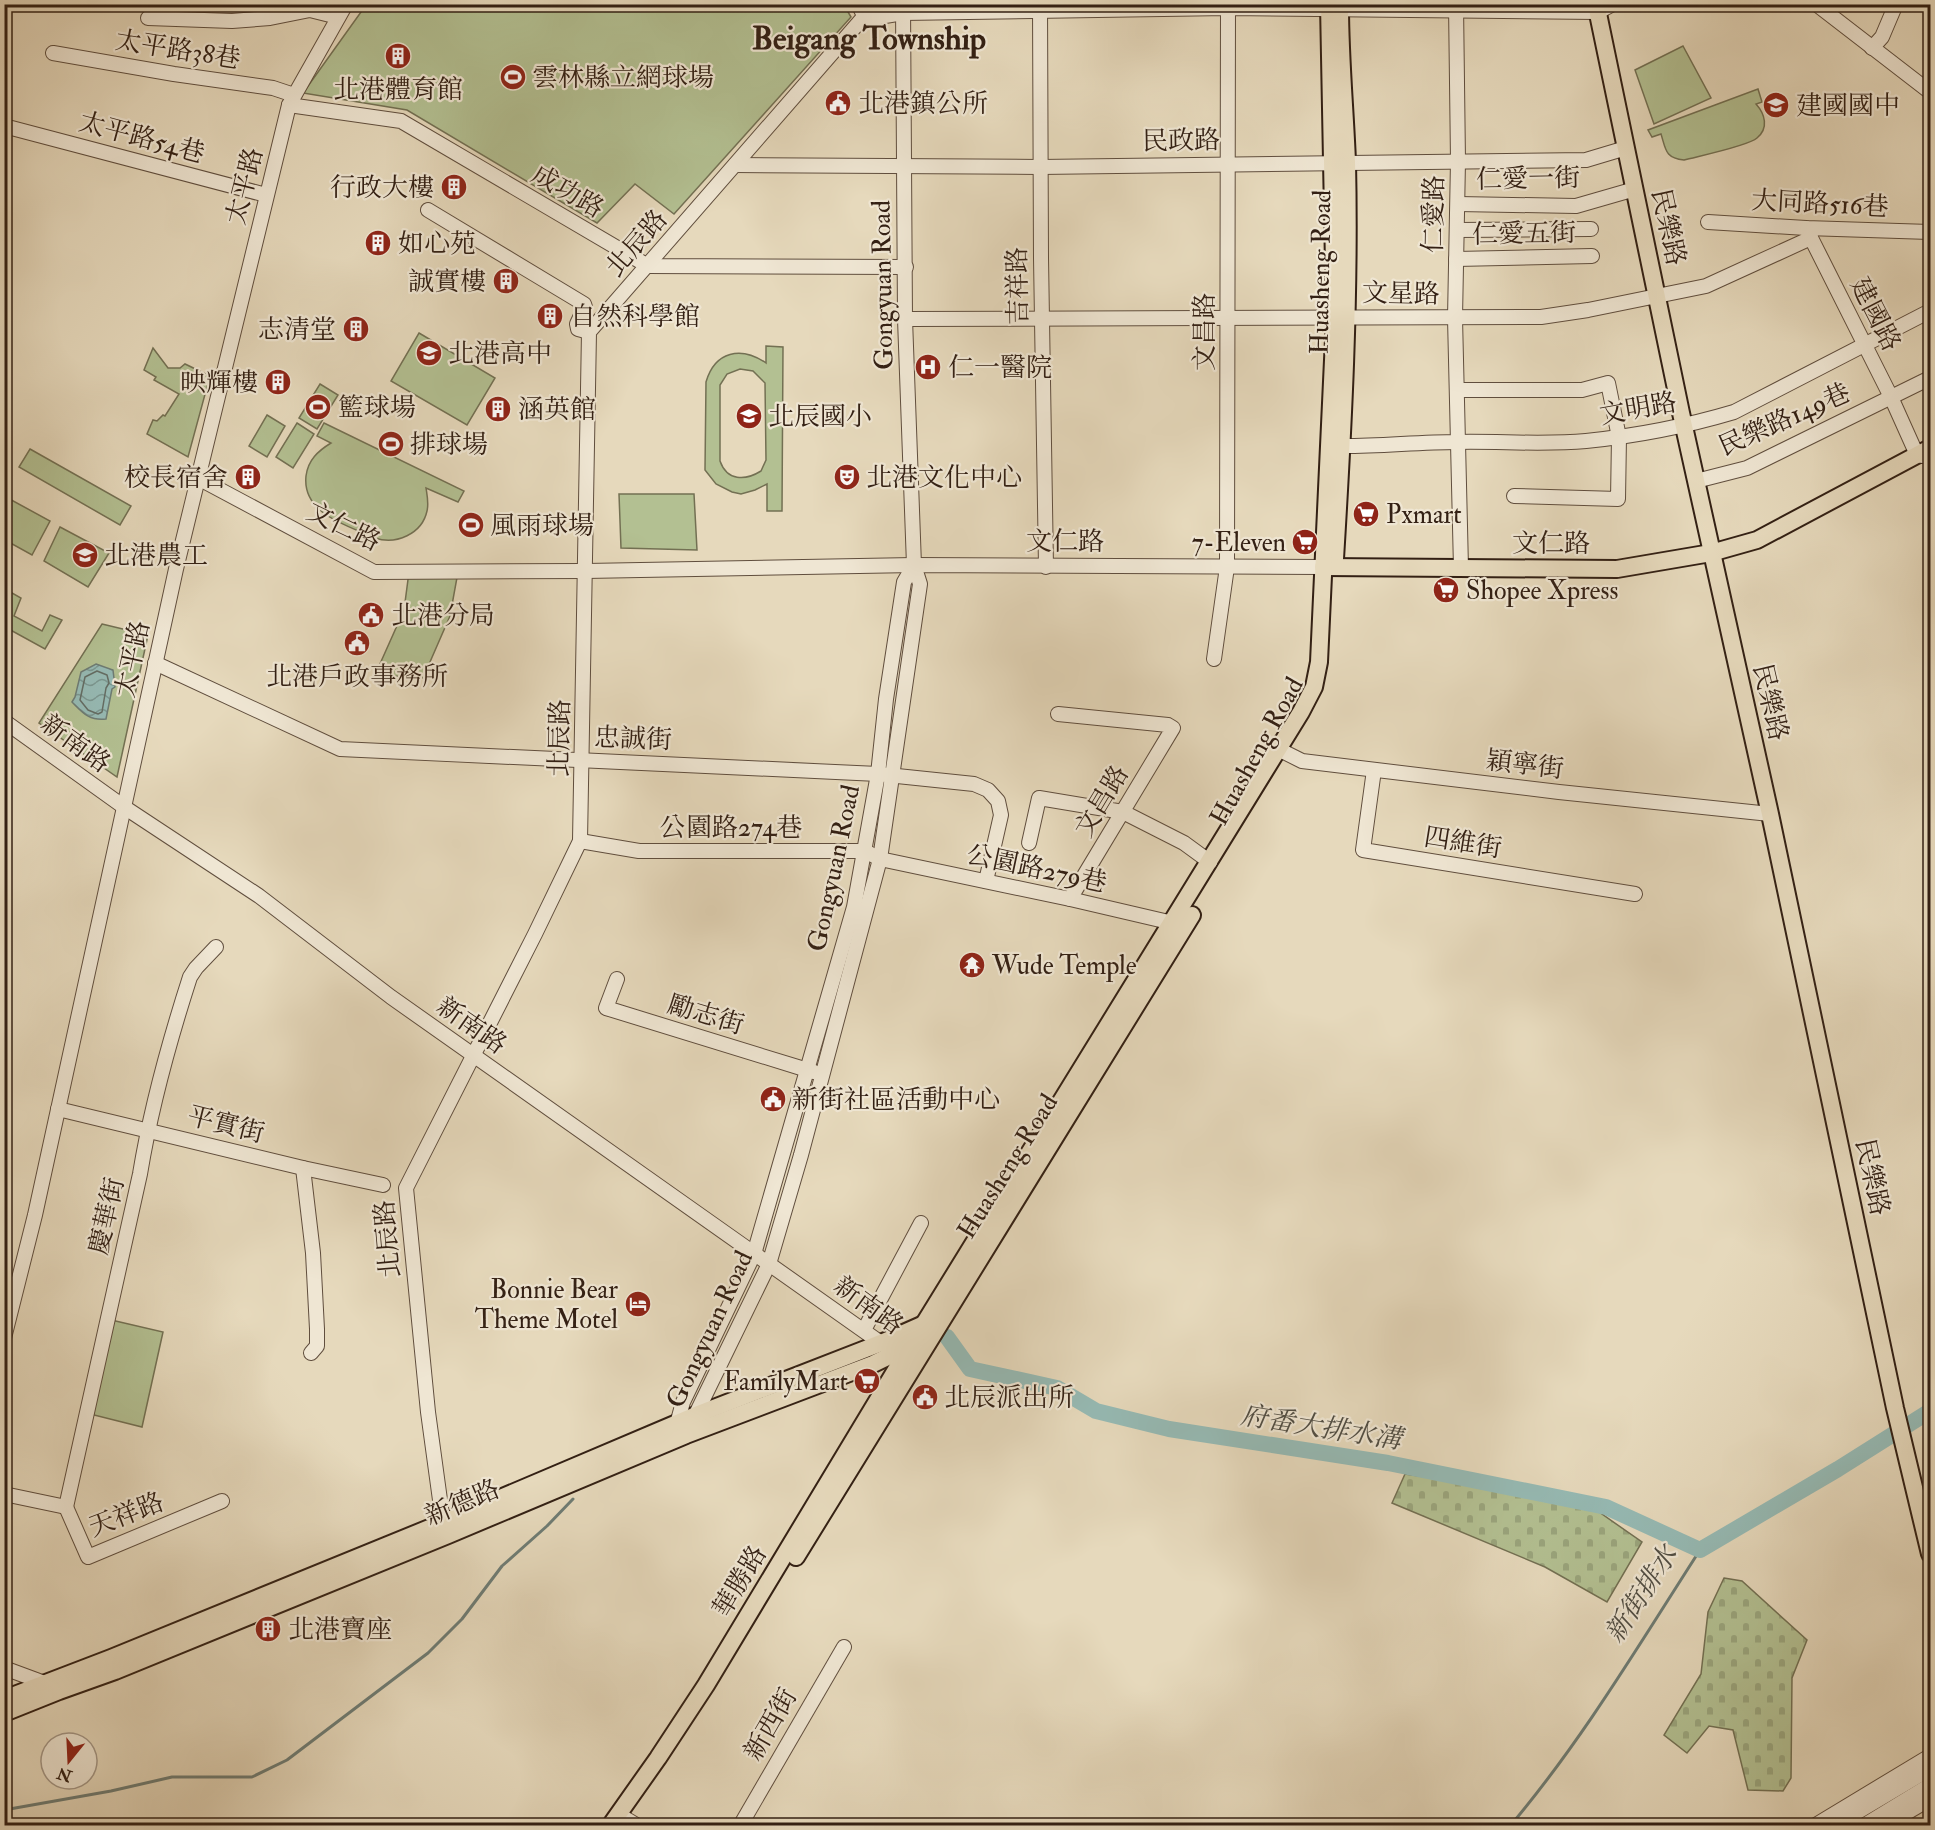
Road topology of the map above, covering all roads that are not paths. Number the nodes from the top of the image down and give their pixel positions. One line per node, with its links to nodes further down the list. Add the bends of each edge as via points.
1 (346, 4): 12 (street, 太平路)
2 (858, 4): 14 (street)
3 (1816, 4): 15 (street)
4 (1896, 4): 15 (street, via 1882,37)
5 (1227, 6): 7 (street); 8 (street); 23 (street, 文昌路)
6 (1040, 7): 7 (street); 11 (street); 26 (street, 吉祥路)
7 (1090, 7)
8 (1334, 7): 9 (street); 22 (main road, Huasheng Road)
9 (1456, 7): 10 (street); 21 (street, 仁愛路)
10 (1602, 7): 20 (main road, 民樂路)
11 (903, 9): 14 (street); 25 (street, Gongyuan Road)
12 (338, 17): 13 (street, via 310,10 232,21); 18 (street, 太平路)
13 (148, 18)
14 (866, 19): 24 (street, 北辰路, via 861,20)
15 (1872, 48): 17 (street)
16 (53, 53): 18 (street, 太平路38巷, via 273,88)
17 (1930, 92)
18 (292, 100): 28 (street, 太平路); 38 (street, 成功路, via 401,121)
19 (4, 126): 28 (street, 太平路54巷)
20 (1626, 148): 21 (street, 民政路, via 1586,160); 27 (main road, 民樂路)
21 (1458, 161): 22 (street, 民政路); 29 (street, 仁愛路)
22 (1340, 162): 23 (street, 民政路); 42 (main road, Huasheng Road)
23 (1228, 163): 26 (street, 民政路); 43 (street, 文昌路)
24 (735, 165): 25 (street, 民政路); 38 (street, 北辰路)
25 (904, 165): 26 (street, 民政路); 39 (street, Gongyuan Road)
26 (1040, 167): 46 (street, 吉祥路)
27 (1635, 189): 29 (street, 仁愛一街, via 1576,206); 40 (main road, 民樂路)
28 (267, 195): 57 (street, 太平路)
29 (1458, 204): 33 (street, 仁愛路)
30 (428, 210): 47 (street, via 584,304 577,324 578,329)
31 (1708, 222): 35 (street, 大同路516巷)
32 (1591, 229): 33 (street)
33 (1457, 230): 37 (street, 仁愛路)
34 (1930, 232): 35 (street, 大同路516巷)
35 (1809, 233): 40 (street, 文星路, via 1706,286); 48 (street, 建國路)
36 (1592, 256): 37 (street, 仁愛五街)
37 (1456, 259): 44 (street, 仁愛路)
38 (648, 266): 39 (street); 47 (street, 北辰路)
39 (906, 267): 45 (street, Gongyuan Road)
40 (1657, 297): 44 (street, 文星路, via 1541,317); 52 (main road, 民樂路)
41 (1930, 312): 48 (street, 文明路)
42 (1341, 317): 43 (street, 文星路); 44 (street, 文星路); 55 (main road, Huasheng Road)
43 (1229, 318): 46 (street, 文星路); 63 (street, 文昌路)
44 (1455, 318): 50 (street, 仁愛路)
45 (905, 319): 46 (street, 文星路); 61 (street, Gongyuan Road)
46 (1042, 320): 62 (street, 吉祥路)
47 (589, 332): 66 (street, 北辰路)
48 (1864, 344): 51 (street, 建國路); 52 (street, 文明路, via 1734,412)
49 (1930, 378): 51 (street, 民樂路149巷)
50 (1457, 390): 53 (street, via 1582,390 1608,383); 54 (street, 仁愛路)
51 (1891, 397): 56 (street, 建國路); 58 (street, 民樂路149巷, via 1747,468)
52 (1684, 424): 53 (street, 文明路); 58 (main road, 民樂路)
53 (1619, 436): 54 (street, 文明路, via 1542,443); 59 (street, via 1618,500)
54 (1458, 442): 55 (street, 文明路); 65 (street, 仁愛路)
55 (1335, 446): 64 (main road, Huasheng Road)
56 (1926, 453): 60 (main road, 文仁路, via 1757,540)
57 (198, 478): 66 (street, 文仁路, via 374,572); 68 (street, 太平路)
58 (1696, 481): 60 (main road, 民樂路)
59 (1514, 496)
60 (1711, 553): 65 (main road, 文仁路, via 1617,569); 77 (main road, 民樂路)
61 (914, 565): 62 (street, 文仁路); 66 (street, 文仁路); 74 (street, Gongyuan Road, via 904,582 886,699)
62 (1046, 567): 63 (street, 文仁路)
63 (1227, 567): 64 (street, 文仁路); 67 (street, 文昌路)
64 (1329, 568): 65 (main road, 文仁路); 71 (main road, Huasheng Road, via 1314,687)
65 (1461, 568)
66 (586, 572): 72 (street, 北辰路)
67 (1214, 659)
68 (155, 663): 72 (street, 忠誠街, via 339,749); 75 (street, 太平路)
69 (1058, 714): 76 (street, 文昌路, via 1173,728)
70 (4, 721): 75 (street, 新南路)
71 (1282, 752): 73 (street, 穎寧街, via 1302,761); 82 (main road, Huasheng Road); 86 (main road, Huasheng Road)
72 (583, 760): 74 (street, 忠誠街); 78 (street, 北辰路)
73 (1374, 770): 77 (street, 穎寧街); 84 (street, 四維街, via 1363,850)
74 (885, 774): 80 (street, Gongyuan Road); 81 (street, Gongyuan Road); 83 (street, 忠誠街, via 974,784 988,790 998,801 1001,815)
75 (123, 807): 89 (street, 新南路, via 259,896); 92 (street, 太平路)
76 (1124, 812): 79 (street, via 1039,798); 82 (street, via 1184,843); 85 (street, 文昌路)
77 (1770, 814): 110 (main road, 民樂路)
78 (580, 841): 80 (street, 公園路274巷, via 639,851); 89 (street, 北辰路)
79 (1029, 843)
80 (864, 851): 81 (street, 公園路274巷); 90 (street, Gongyuan Road, via 854,907)
81 (880, 859): 83 (street, 公園路279巷); 91 (street, Gongyuan Road)
82 (1210, 862): 86 (main road, Huasheng Road)
83 (986, 881): 85 (street, 公園路279巷)
84 (1635, 894)
85 (1070, 898): 86 (street, 公園路279巷)
86 (1178, 926): 99 (main road, Huasheng Road)
87 (216, 947): 93 (street, 慶華街, via 190,977)
88 (617, 979): 90 (street, 勵志街, via 606,1008)
89 (472, 1054): 97 (street, 新南路); 109 (street, 北辰路, via 406,1188 428,1412)
90 (807, 1070): 91 (street, 勵志街); 97 (street, Gongyuan Road)
91 (822, 1074): 98 (street, Gongyuan Road)
92 (58, 1109): 93 (street, 平實街); 101 (street, 太平路)
93 (148, 1130): 94 (street, 平實街); 108 (street, 慶華街)
94 (303, 1168): 95 (street, 平實街); 102 (street, via 318,1329 317,1346)
95 (383, 1185)
96 (921, 1223): 100 (street)
97 (754, 1254): 98 (street, 新南路); 105 (street, Gongyuan Road, via 683,1402)
98 (769, 1264): 100 (street, 新南路); 104 (street, Gongyuan Road)
99 (930, 1327): 103 (main road, 新德路); 103 (main road, Huasheng Road)
100 (864, 1330): 103 (street, 新南路)
101 (4, 1338)
102 (311, 1353)
103 (901, 1353): 104 (main road, 新德路); 105 (main road, 新德路); 120 (main road, 華勝路)
104 (696, 1415): 105 (main road, 新德路)
105 (681, 1429): 109 (main road, 新德路)
106 (4, 1494): 108 (street, 天祥路)
107 (222, 1501): 108 (street, 天祥路, via 88,1557)
108 (66, 1507)
109 (445, 1529): 113 (main road, 新德路, via 111,1658)
110 (1930, 1554)
111 (844, 1647): 121 (street, 新西街)
112 (4, 1668): 113 (street)
113 (53, 1686): 114 (main road, 新德路); 115 (main road, 新德路)
114 (4, 1699)
115 (4, 1713)
116 (1930, 1755): 122 (street)
117 (1930, 1768): 123 (street)
118 (1930, 1785): 124 (street)
119 (1930, 1799): 125 (street)
120 (624, 1822)
121 (740, 1826)
122 (1814, 1826)
123 (1834, 1826)
124 (1863, 1826)
125 (1884, 1826)

